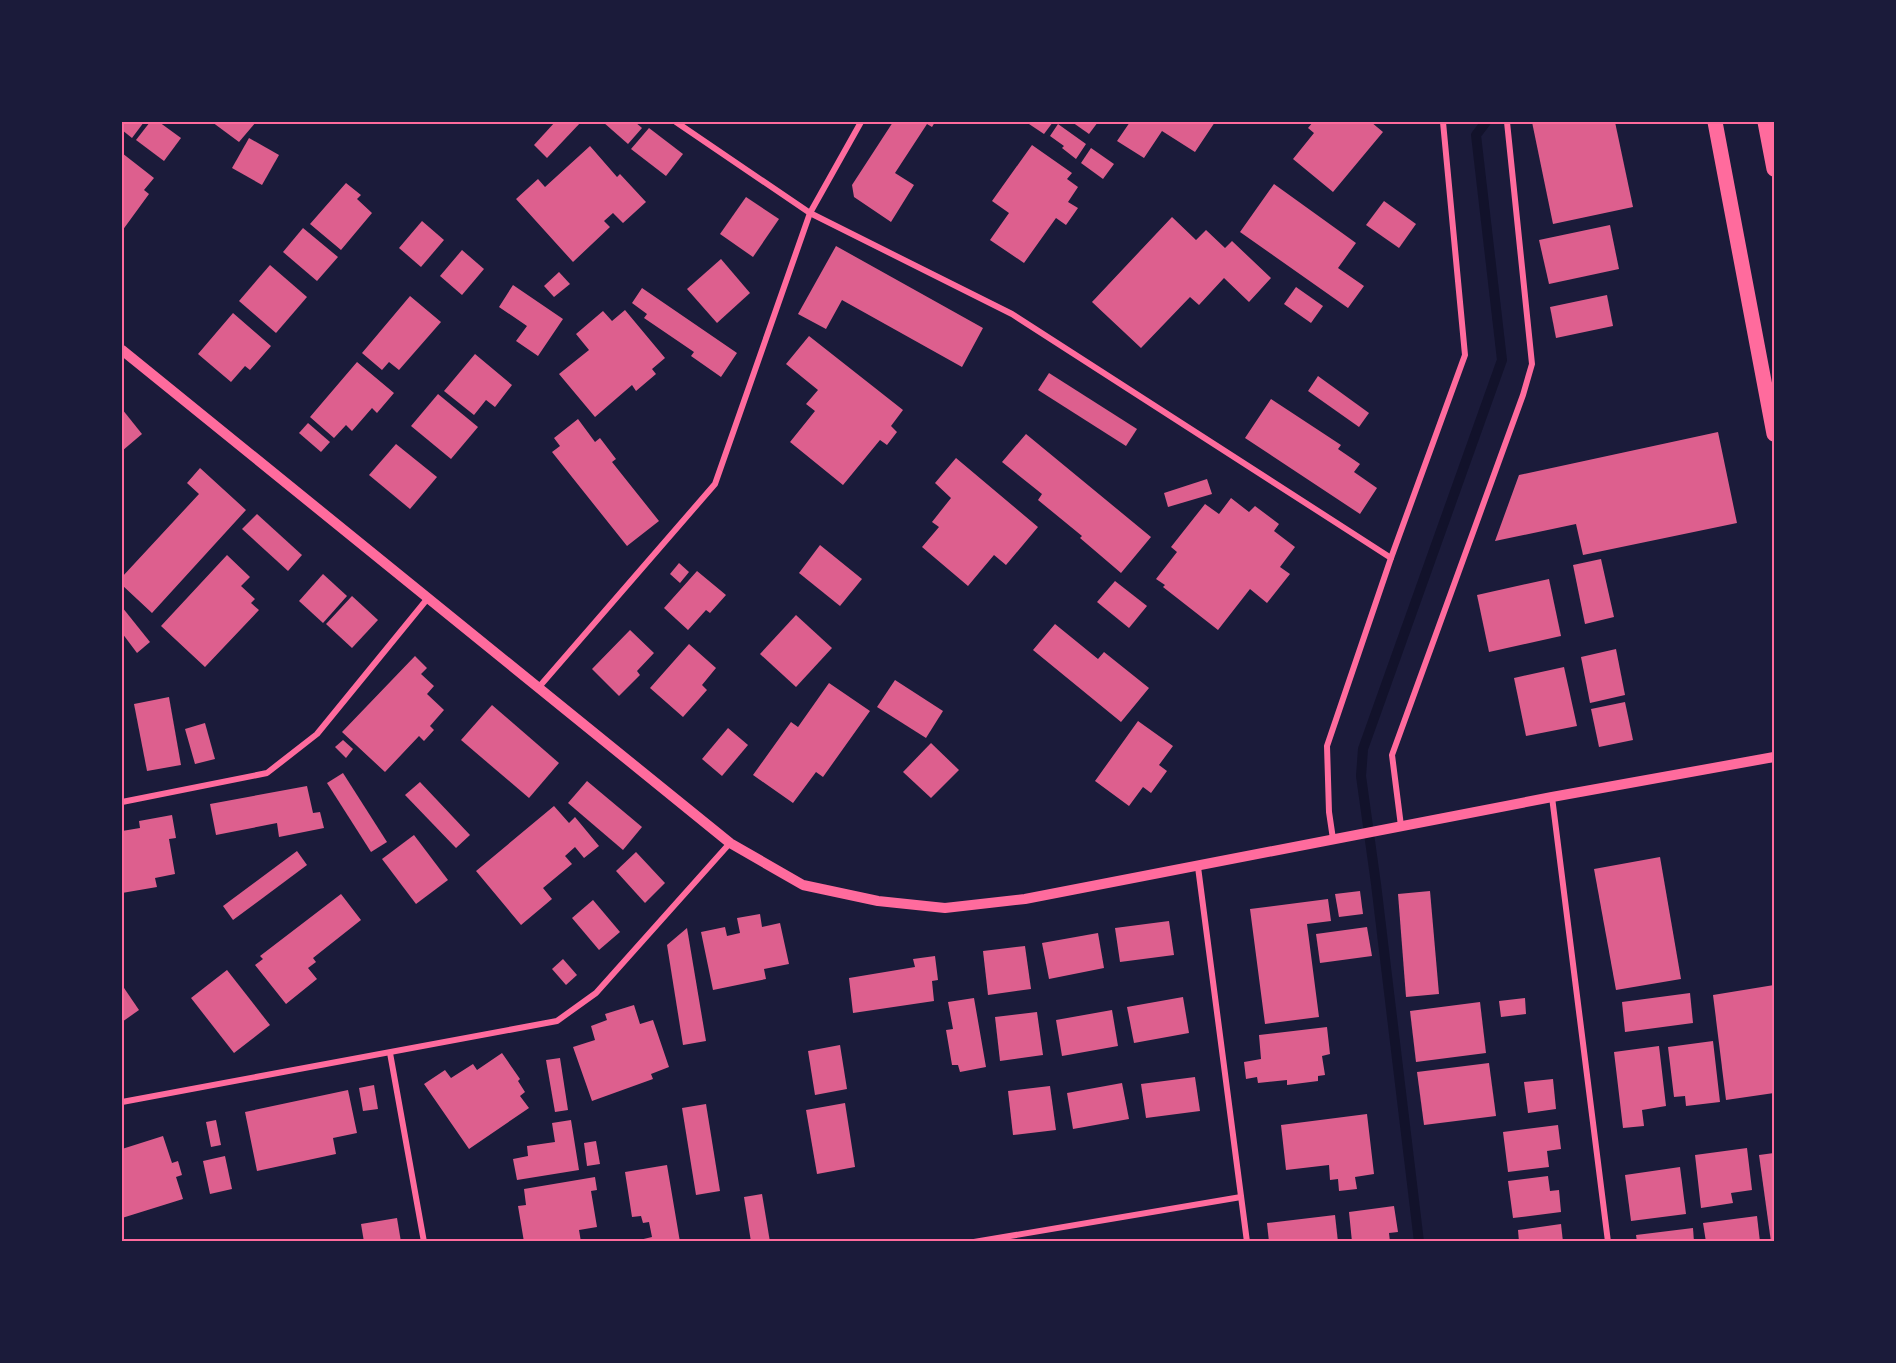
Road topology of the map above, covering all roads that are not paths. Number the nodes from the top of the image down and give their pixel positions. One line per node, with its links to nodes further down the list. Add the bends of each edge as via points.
1 (676, 122): 8 (street)
2 (861, 122): 8 (street)
3 (1443, 122): 11 (street, via 1465,355)
4 (1507, 122): 17 (street, via 1532,364 1392,755)
5 (1715, 122): 10 (main road)
6 (1766, 122): 7 (main road)
7 (1774, 170)
8 (810, 213): 11 (street, via 1012,314); 13 (street, via 714,484)
9 (122, 350): 12 (street)
10 (1774, 434)
11 (1391, 558): 18 (street, via 1327,746)
12 (428, 598): 13 (street); 16 (street, via 316,734 267,772)
13 (539, 687): 19 (street)
14 (1774, 757): 15 (street)
15 (1552, 797): 17 (street); 27 (street)
16 (122, 802)
17 (1401, 826): 18 (street)
18 (1333, 840): 20 (street)
19 (730, 843): 20 (street, via 803,885 878,901 945,908 1026,899); 21 (street, via 596,993 557,1021)
20 (1198, 867): 23 (street)
21 (390, 1053): 22 (street); 24 (street)
22 (122, 1102)
23 (1241, 1197): 25 (street); 26 (street)
24 (424, 1242)
25 (974, 1242)
26 (1247, 1242)
27 (1608, 1242)

